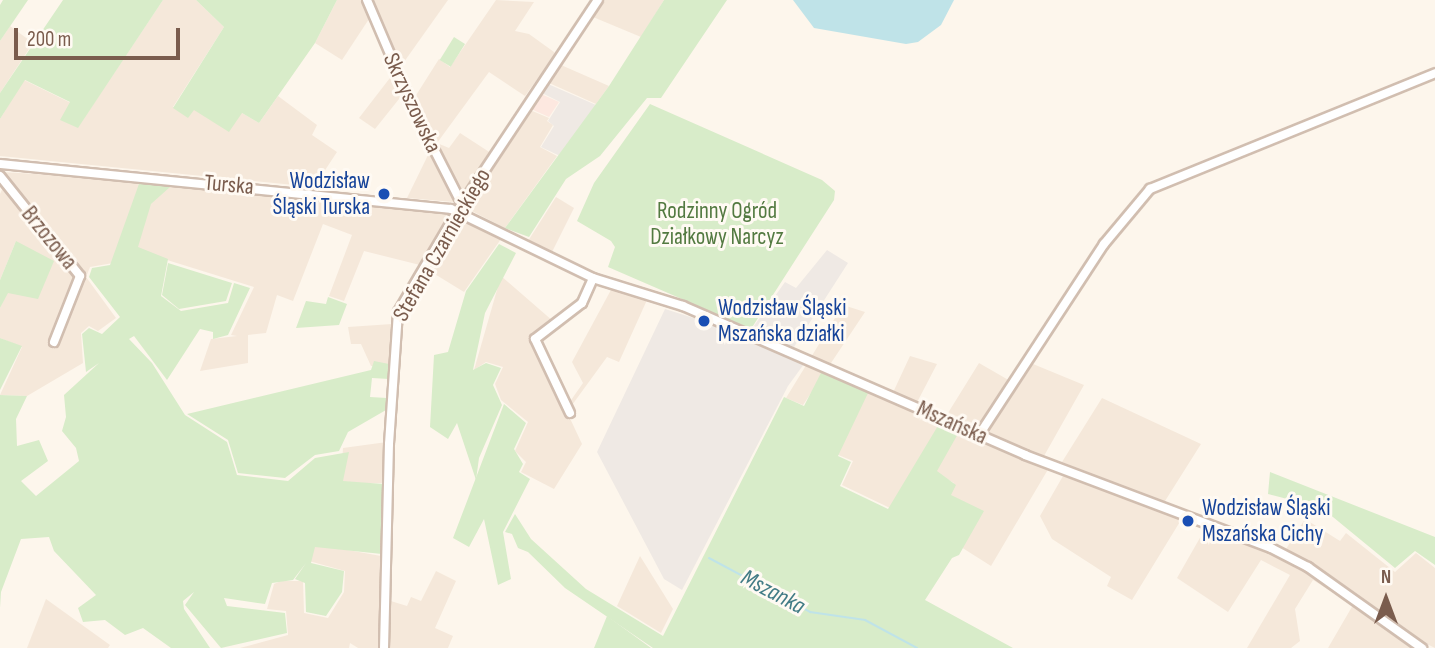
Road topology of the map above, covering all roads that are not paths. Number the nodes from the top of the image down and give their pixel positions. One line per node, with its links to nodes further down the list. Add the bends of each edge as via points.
1 (367, 0): 6 (street, Skrzyszowska)
2 (598, 0): 6 (street, Stefana Czarnieckiego)
3 (1435, 73): 11 (street, via 1150,188 1104,244)
4 (0, 163): 6 (street, Turska)
5 (0, 176): 9 (street, Brzozowa, via 80,276)
6 (460, 208): 7 (street, Turska); 12 (street, Stefana Czarnieckiego, via 398,312 394,328)
7 (469, 217): 8 (street, Mszańska)
8 (593, 278): 10 (street, via 582,303 535,339); 11 (street, Mszańska, via 683,306)
9 (54, 342)
10 (570, 413)
11 (979, 435): 13 (street, Mszańska, via 1290,557)
12 (384, 648)
13 (1422, 648)

